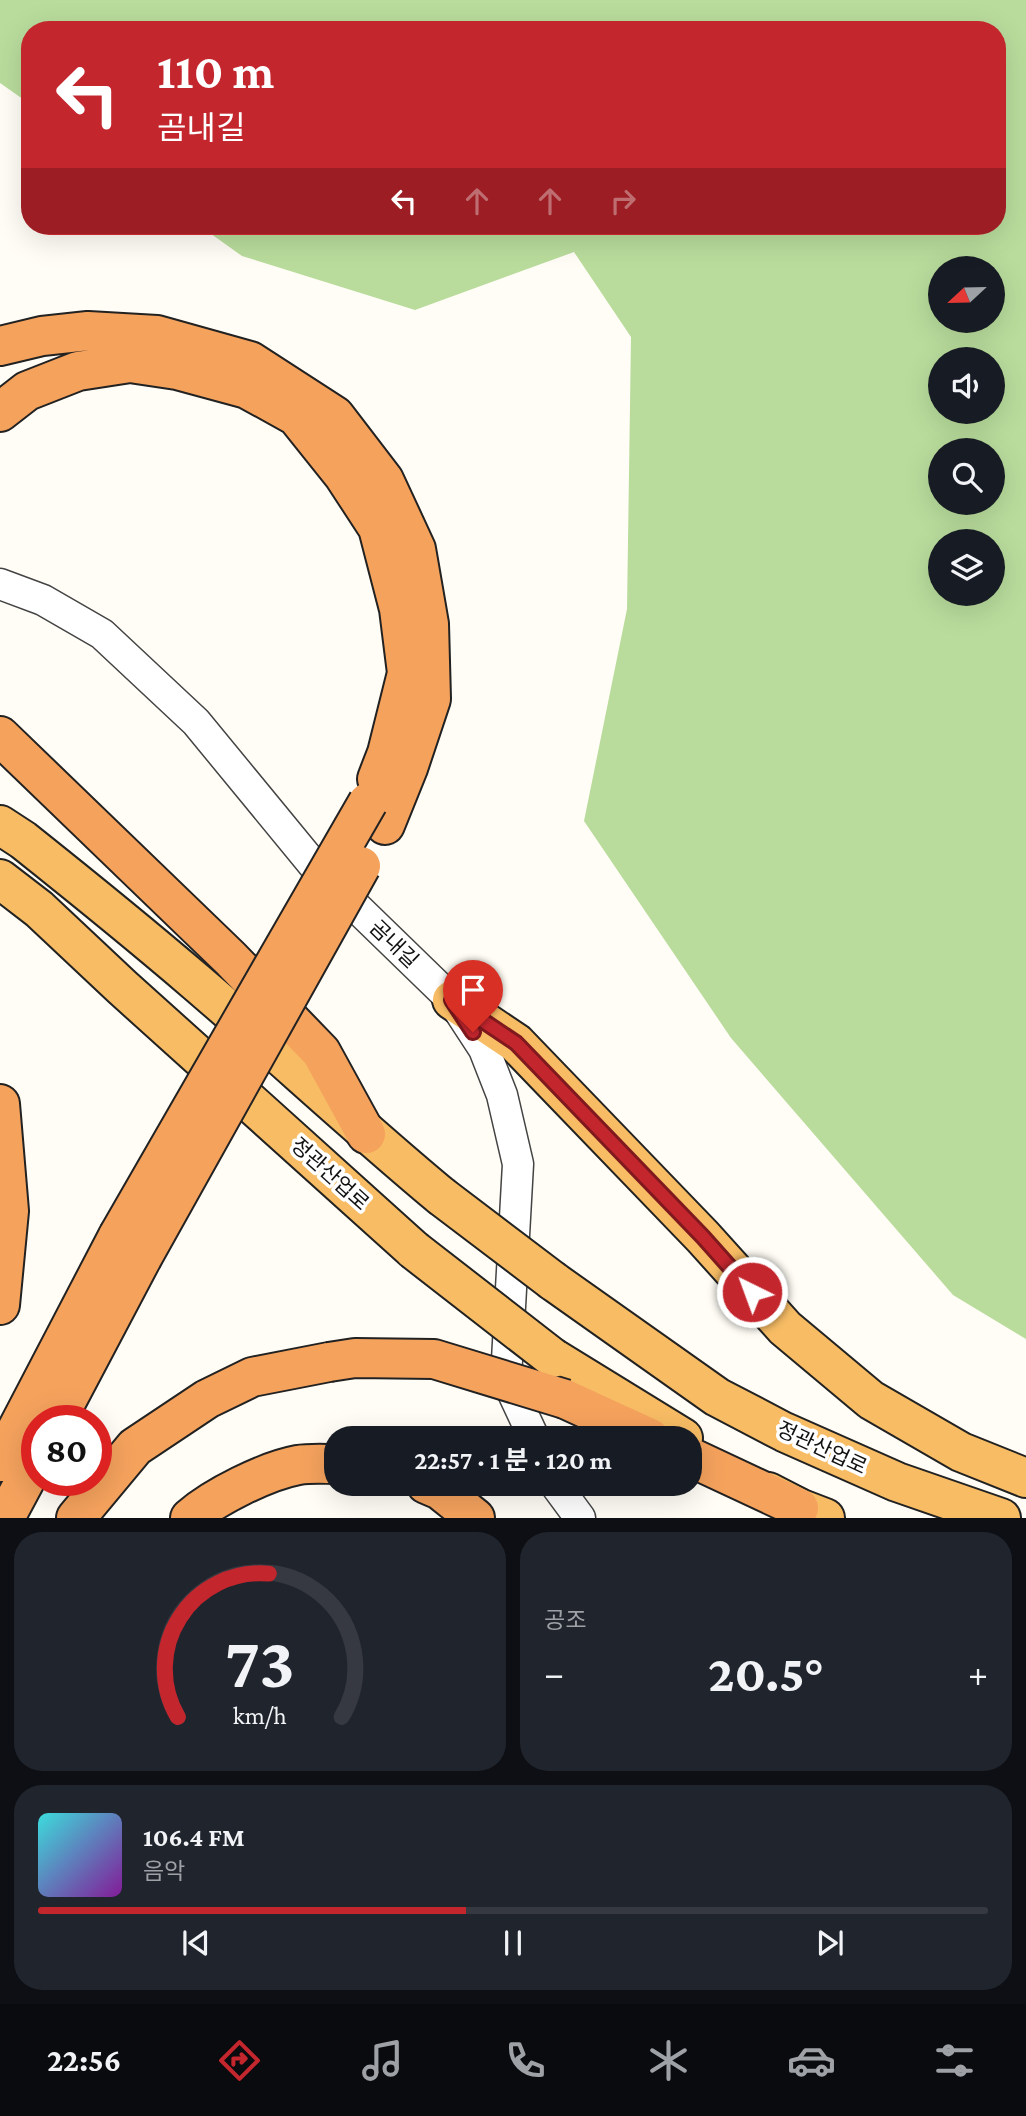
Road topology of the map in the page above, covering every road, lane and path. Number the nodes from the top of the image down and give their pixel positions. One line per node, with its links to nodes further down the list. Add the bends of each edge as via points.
1 (0, 346): 5 (highway, via 88,331 157,335 250,361 335,416 384,480 416,548 429,624 430,699 408,768)
2 (0, 412): 5 (highway, via 27,391 65,376 130,363 247,388 296,416 378,528 399,610 407,673)
3 (0, 584): 8 (street, 곰내길, via 43,600 102,634 196,722 316,868)
4 (0, 736): 10 (highway, via 321,1052)
5 (376, 813): 11 (highway, bridge)
6 (0, 825): 10 (highway, via 197,982)
7 (0, 879): 16 (highway, 정관산업로, bridge, via 414,1250 553,1358)
8 (452, 1000): 14 (street, 곰내길, via 484,1049 502,1095 517,1164 506,1378); 21 (highway, via 516,1043 785,1328 871,1400 961,1451)
9 (0, 1104): 12 (highway, via 9,1211)
10 (366, 1134): 31 (highway, 정관산업로, bridge, via 553,1281 718,1397 897,1482)
11 (130, 1247): 13 (highway); 18 (highway)
12 (0, 1306)
13 (63, 1405)
14 (528, 1426)
15 (624, 1426): 27 (highway, bridge, via 565,1399 434,1359 329,1362 252,1377 208,1399 135,1447)
16 (664, 1426)
17 (702, 1450): 25 (highway)
18 (0, 1462)
19 (702, 1463): 25 (highway)
20 (324, 1464): 28 (highway, via 298,1465 255,1480 205,1504)
21 (1026, 1478)
22 (21, 1488): 26 (highway)
23 (448, 1496): 29 (highway)
24 (564, 1496): 30 (street)
25 (812, 1513)
26 (5, 1517)
27 (76, 1517)
28 (190, 1517)
29 (475, 1517)
30 (580, 1517)
31 (1001, 1517)

